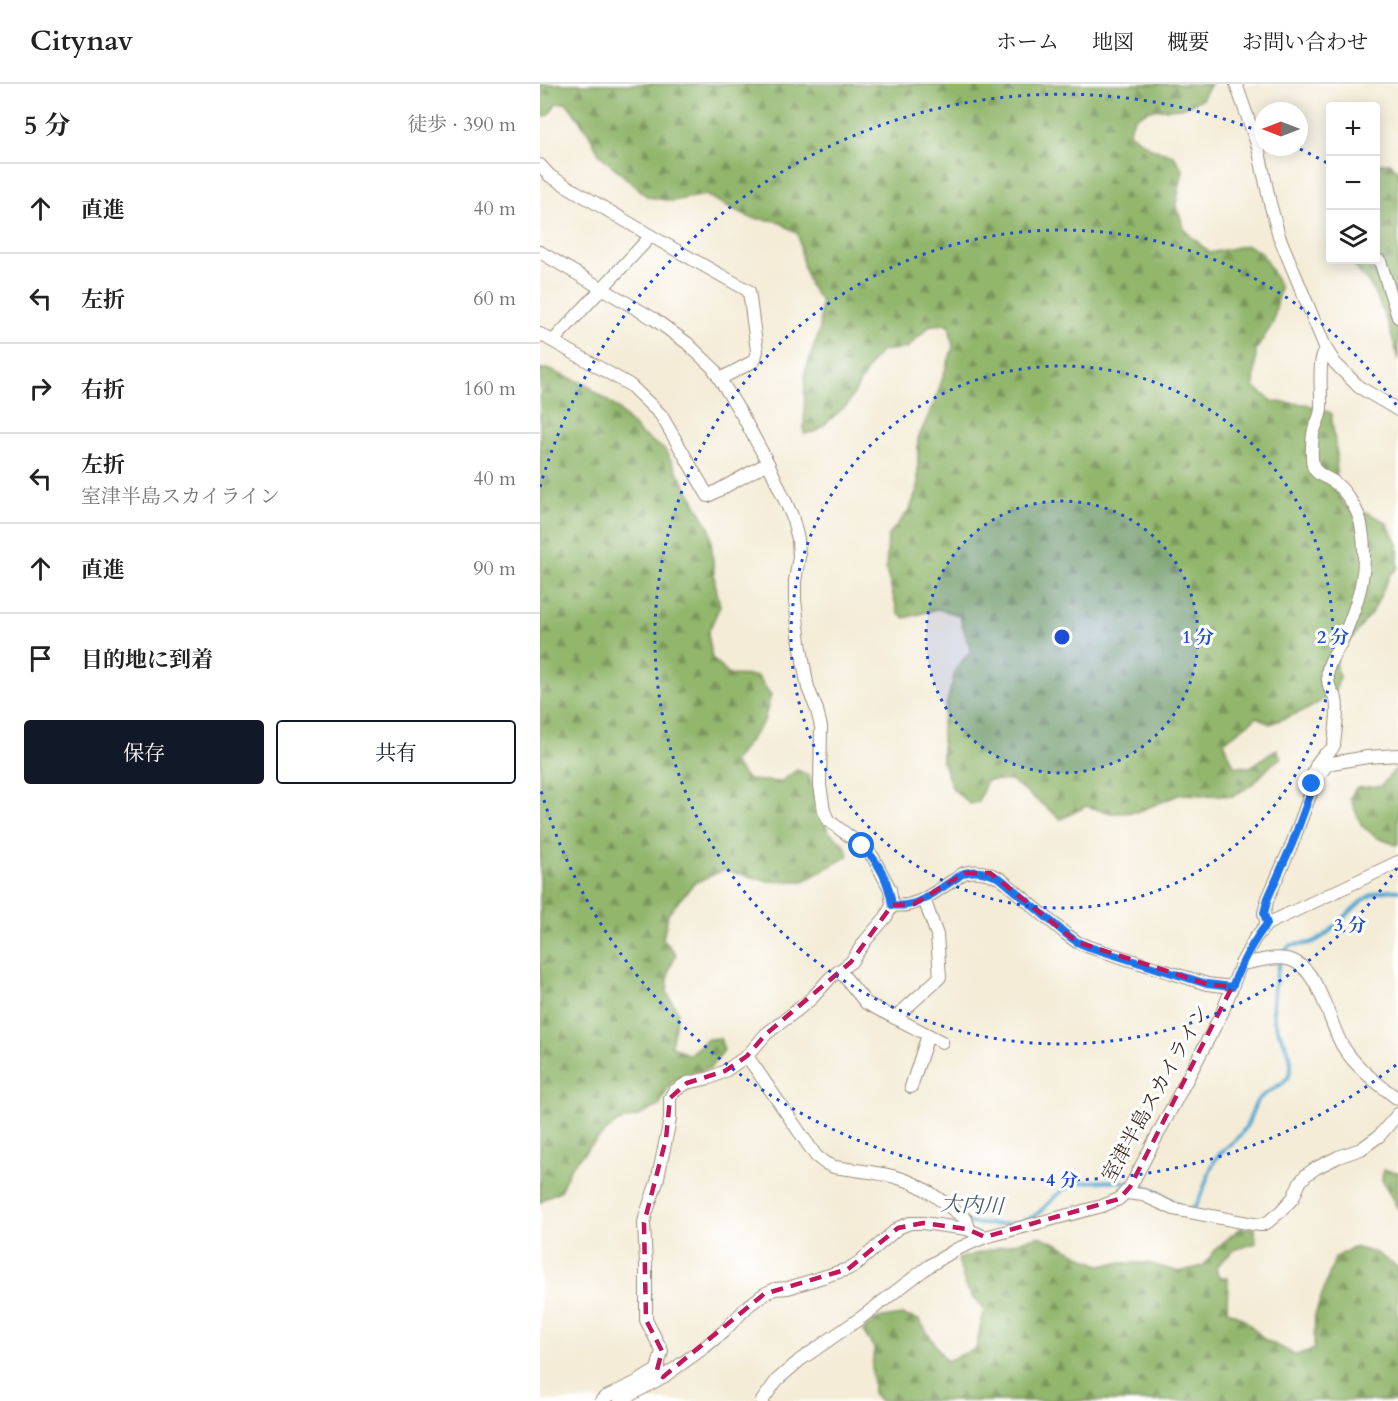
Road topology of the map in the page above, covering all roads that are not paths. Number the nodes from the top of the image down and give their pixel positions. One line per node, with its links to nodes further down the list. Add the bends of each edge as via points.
1 (1236, 84): 10 (street, via 1258,147 1279,236)
2 (540, 165): 3 (street, via 550,176)
3 (651, 236): 6 (street); 11 (street, via 749,291 757,351 754,361)
4 (540, 252): 6 (street)
5 (1380, 261): 7 (street)
6 (602, 289): 9 (street); 11 (street, via 687,343)
7 (1398, 317)
8 (540, 334): 9 (street)
9 (553, 342): 13 (street, via 638,392 661,416 708,496)
10 (1326, 349): 12 (street, via 1359,387); 15 (street, via 1321,361 1321,409 1313,434 1312,457 1317,472 1347,495 1361,523 1364,551 1360,594 1329,668 1328,680 1335,698 1334,745 1317,762)
11 (720, 379): 13 (street)
12 (1398, 410)
13 (768, 463): 18 (street, via 798,539 795,581 800,643 808,688 821,727 820,785 824,811 828,820 873,857 890,889)
14 (1398, 755): 15 (street, via 1332,763)
15 (1313, 787): 19 (street, via 1268,898 1264,913)
16 (1398, 862): 19 (street, 室津半島スカイライン)
17 (924, 898): 18 (street, via 903,907); 22 (street, via 965,873 990,873 1077,942 1207,984); 23 (street, via 937,934 940,977)
18 (892, 905): 21 (street, via 851,962)
19 (1267, 924): 20 (street, 室津半島スカイライン)
20 (1241, 964): 22 (street, 室津半島スカイライン); 28 (street, via 1276,958 1293,961 1308,972 1342,1044 1357,1063)
21 (840, 971): 23 (street, via 866,1003); 26 (street, via 766,1034)
22 (1232, 987): 30 (street, 室津半島スカイライン, via 1222,1013)
23 (895, 1018): 24 (street)
24 (928, 1035): 25 (street); 27 (street)
25 (942, 1042)
26 (747, 1056): 31 (street, via 816,1156 825,1163 910,1182); 33 (street, via 710,1078 687,1083 670,1098 666,1139 644,1223 646,1320 662,1352)
27 (911, 1087)
28 (1398, 1099)
29 (1398, 1114): 30 (street, via 1361,1149 1306,1175 1293,1198 1268,1222 1253,1224 1174,1209 1143,1195)
30 (1126, 1193): 32 (street, 室津半島スカイライン, via 1102,1206)
31 (968, 1225): 32 (street); 33 (street, via 910,1223 898,1228 848,1269 764,1294 705,1347)
32 (985, 1237): 36 (street, 室津半島スカイライン, via 929,1266 800,1360 777,1380)
33 (660, 1373): 34 (street); 35 (street)
34 (601, 1401)
35 (620, 1401)
36 (762, 1401)

